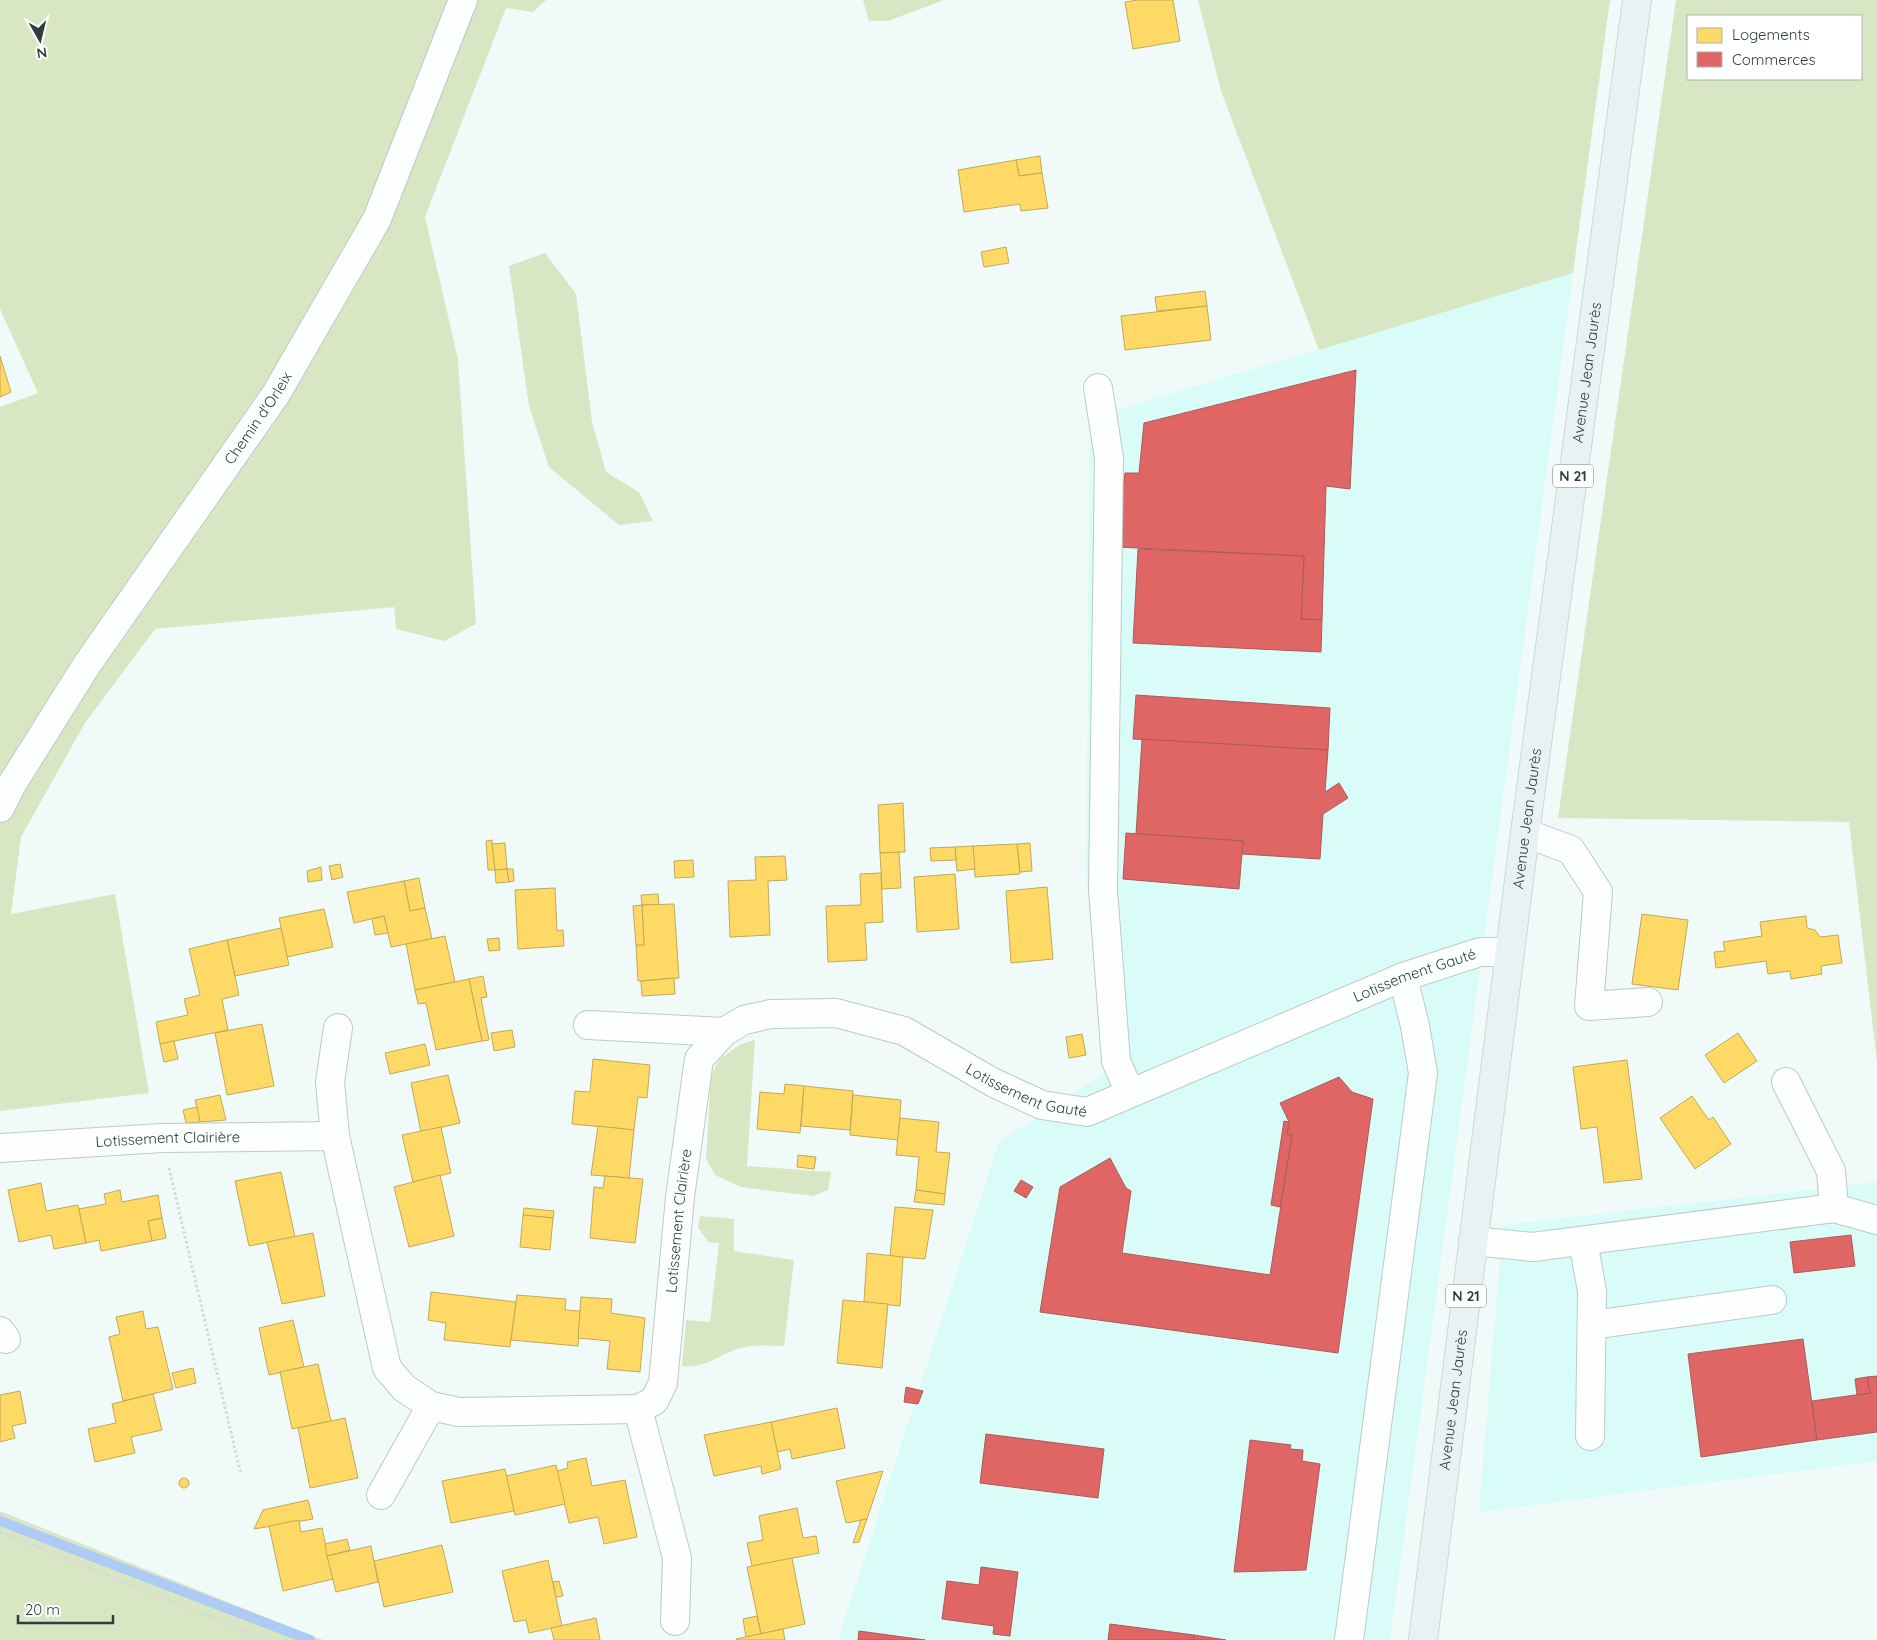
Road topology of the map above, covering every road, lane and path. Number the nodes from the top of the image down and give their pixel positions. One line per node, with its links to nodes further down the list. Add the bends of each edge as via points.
1 (463, 0): 4 (street, Chemin d'Orleix, via 372,227 276,394 86,666)
2 (1637, 0): 5 (main road, Avenue Jean Jaurès / N 21)
3 (1098, 388): 13 (street, via 1109,458 1103,890 1116,1061)
4 (0, 808)
5 (1524, 833): 6 (main road, Avenue Jean Jaurès / N 21); 8 (street, via 1571,850 1598,892 1589,1006)
6 (1510, 952): 7 (street, Lotissement Gauté, via 1480,952); 19 (main road, Avenue Jean Jaurès / N 21)
7 (1403, 977): 13 (street, Lotissement Gauté); 31 (street, via 1423,1074)
8 (1648, 1002)
9 (588, 1025): 11 (street)
10 (338, 1028): 14 (street, via 330,1082)
11 (724, 1032): 13 (street, Lotissement Gauté, via 744,1020 771,1014 836,1013 904,1031 994,1083 1042,1105 1087,1112); 24 (street, Lotissement Clairière, via 699,1059 680,1197 663,1383 654,1401)
12 (1786, 1082): 17 (street, via 1831,1171)
13 (1130, 1093)
14 (335, 1136): 15 (street, Lotissement Clairière); 23 (street, via 387,1368 404,1388)
15 (162, 1138): 16 (street, Lotissement Clairière); 26 (path)
16 (0, 1148)
17 (1834, 1208): 18 (street); 20 (street)
18 (1877, 1220)
19 (1473, 1241): 20 (street, via 1533,1247); 32 (main road, Avenue Jean Jaurès / N 21)
20 (1583, 1241): 22 (street, via 1592,1291)
21 (1772, 1300): 22 (street)
22 (1592, 1324): 25 (street)
23 (431, 1406): 24 (street, via 459,1412); 27 (street)
24 (638, 1409): 29 (street, via 677,1558)
25 (1590, 1436)
26 (242, 1475)
27 (381, 1495)
28 (0, 1532): 30 (path)
29 (674, 1621)
30 (268, 1640)
31 (1349, 1640)
32 (1423, 1640)

